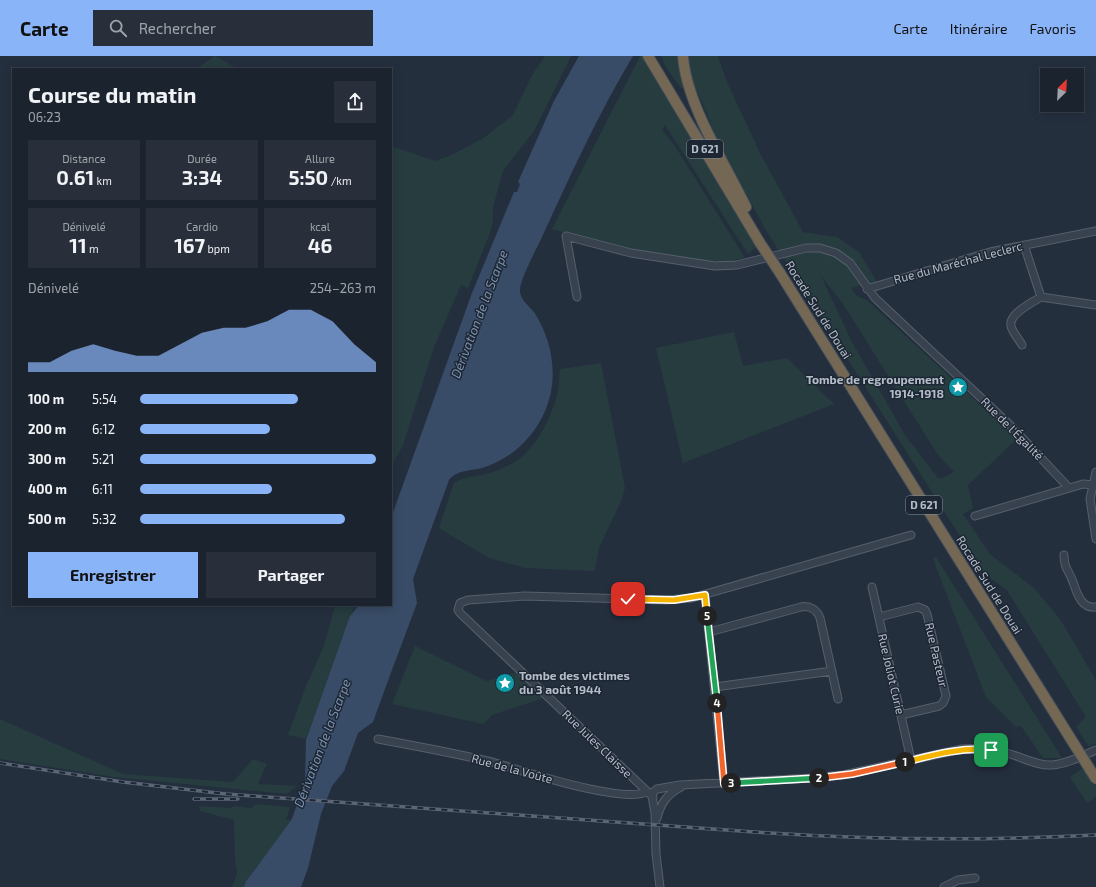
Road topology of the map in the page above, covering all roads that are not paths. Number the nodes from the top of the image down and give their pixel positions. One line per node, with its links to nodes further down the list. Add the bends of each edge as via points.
1 (648, 56): 6 (highway, Rocade Sud de Douai / D 621)
2 (655, 56): 4 (highway, Rocade Sud de Douai / D 621)
3 (683, 56): 4 (highway, via 687,79 698,110)
4 (750, 216): 6 (highway, Rocade Sud de Douai / D 621)
5 (1096, 230): 7 (street, Rue du Maréchal Leclerc)
6 (763, 242): 29 (highway, Rocade Sud de Douai / D 621)
7 (1024, 245): 8 (street, Rue du Maréchal Leclerc, via 982,254); 9 (street)
8 (868, 289): 10 (street, Rue de l'Égalité, via 846,259 831,250 820,248 800,249 737,265 715,266 631,253 566,236); 15 (street, Rue de l'Égalité, via 1012,426)
9 (1041, 296): 11 (street); 12 (street, via 1014,315 1011,320 1011,327)
10 (578, 297)
11 (1096, 305)
12 (1022, 345)
13 (1096, 472): 14 (street)
14 (1093, 485): 15 (street, via 1083,484); 18 (street, via 1090,502)
15 (1069, 488): 16 (street)
16 (976, 516)
17 (911, 535): 21 (street)
18 (1096, 539)
19 (1064, 555): 22 (street, via 1065,567 1081,600 1087,606)
20 (872, 587): 23 (street, Rue Joliot Curie)
21 (705, 595): 24 (street); 35 (street, Rue Jules Claisse, via 674,600 524,596 468,600 458,607 460,613)
22 (1096, 607)
23 (878, 616): 28 (street, Rue Joliot Curie); 28 (street, Rue Pasteur, via 918,607 923,608 927,614 946,696 939,706)
24 (709, 632): 25 (street, via 801,607 810,607 820,618); 26 (street)
25 (832, 671): 26 (street); 27 (street)
26 (715, 687): 36 (street)
27 (838, 699)
28 (901, 714): 32 (street, Rue Joliot Curie)
29 (1071, 735): 33 (highway, Rocade Sud de Douai / D 621); 34 (highway, Rocade Sud de Douai / D 621, bridge)
30 (378, 739): 39 (street, Rue de la Voûte, via 491,762 592,789 631,794)
31 (1096, 750): 32 (street, via 1051,765 978,749 955,750)
32 (911, 760): 36 (street, via 835,776)
33 (1096, 768)
34 (1096, 779)
35 (639, 784): 38 (street, Rue Jules Claisse); 39 (street, Rue Jules Claisse)
36 (724, 784): 37 (street)
37 (687, 786): 38 (street); 41 (street, via 676,789)
38 (659, 789): 40 (street, via 653,792); 41 (street, via 665,792)
39 (646, 792): 40 (street, Rue Jules Claisse)
40 (653, 798): 41 (street, via 658,802); 42 (street)
41 (664, 799): 42 (street)
42 (656, 824): 44 (street)
43 (975, 878): 45 (street, via 958,880)
44 (660, 887)
45 (944, 887)

